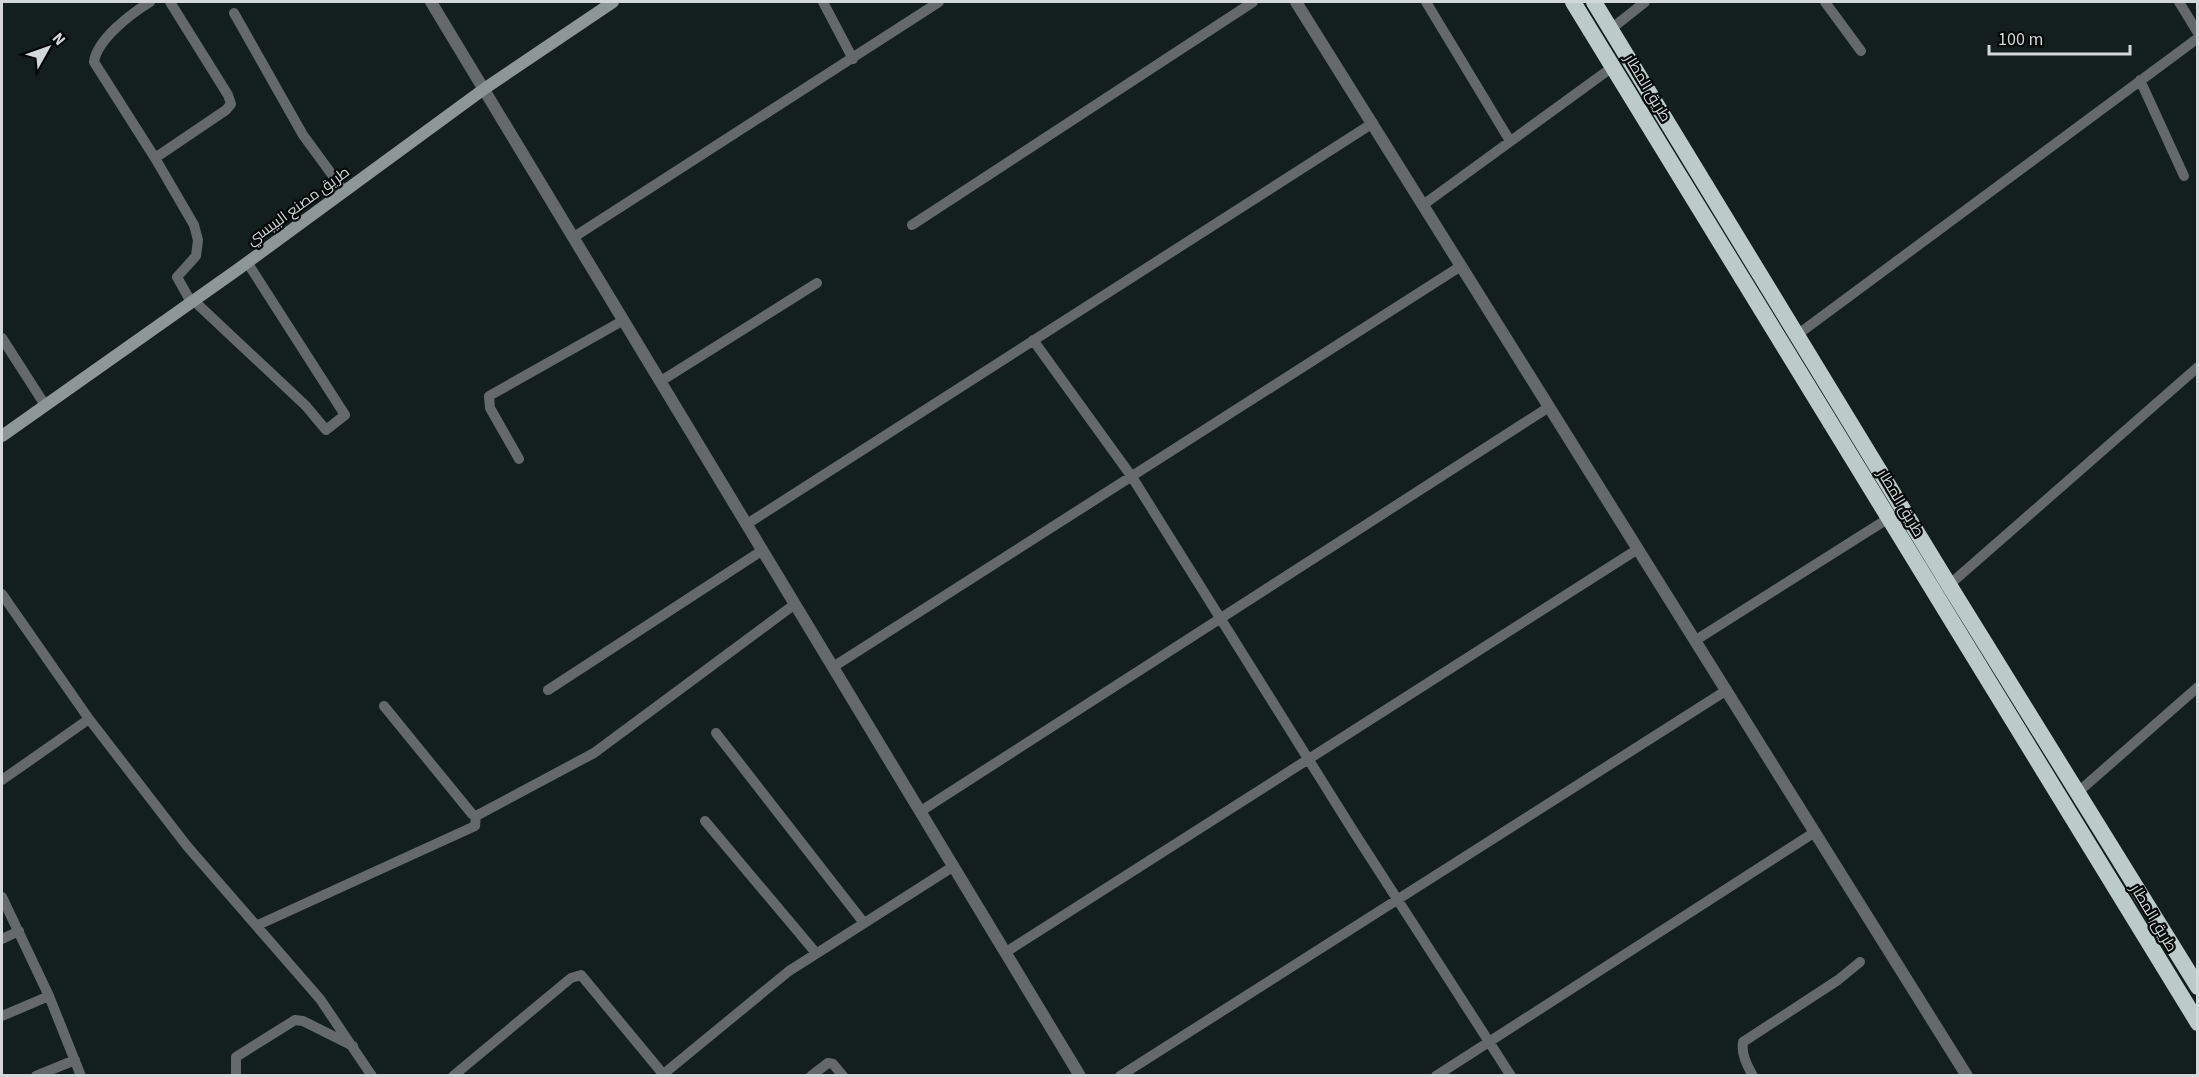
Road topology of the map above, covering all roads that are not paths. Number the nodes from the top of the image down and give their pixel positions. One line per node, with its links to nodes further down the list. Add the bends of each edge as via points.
1 (150, 2): 26 (street, via 117,27 94,59)
2 (170, 2): 26 (street, via 231,104)
3 (431, 2): 23 (street)
4 (613, 2): 23 (main road, طريق مصنع البيبسي)
5 (823, 2): 20 (street)
6 (939, 2): 20 (street)
7 (1253, 2): 30 (street)
8 (1296, 2): 24 (street)
9 (1426, 2): 25 (street)
10 (1573, 2): 21 (highway, طريق المطار)
11 (1594, 2): 16 (highway, طريق المطار)
12 (1646, 2): 16 (street)
13 (1825, 2): 19 (street)
14 (2179, 2): 17 (street)
15 (234, 13): 28 (street, via 303,135)
16 (1611, 29): 37 (highway, طريق المطار)
17 (2198, 33)
18 (2198, 38): 22 (street)
19 (1861, 51)
20 (853, 59): 31 (street)
21 (1614, 66): 25 (street); 44 (highway, طريق المطار)
22 (2140, 80): 27 (street); 37 (street)
23 (484, 89): 28 (main road, طريق مصنع البيبسي); 31 (street)
24 (1372, 123): 29 (street); 39 (street)
25 (1510, 141): 29 (street)
26 (155, 158): 35 (street, via 197,232 195,256 177,277)
27 (2184, 176)
28 (344, 191): 32 (main road, طريق مصنع البيبسي)
29 (1423, 205): 33 (street)
30 (912, 225)
31 (574, 237): 36 (street)
32 (247, 262): 35 (main road, طريق مصنع البيبسي); 35 (street, via 345,415 326,430 306,406)
33 (1461, 266): 43 (street); 47 (street)
34 (817, 283): 41 (street)
35 (192, 301): 42 (main road, طريق مصنع البيبسي)
36 (624, 320): 41 (street); 46 (street, via 489,396 490,408)
37 (1797, 335): 44 (highway, طريق المطار)
38 (2, 338): 42 (street)
39 (1033, 340): 47 (street); 49 (street)
40 (2198, 367): 52 (street)
41 (661, 381): 49 (street)
42 (45, 405): 45 (main road, طريق مصنع البيبسي)
43 (1549, 407): 50 (street); 55 (street)
44 (1841, 423): 48 (highway, طريق المطار); 52 (highway, طريق المطار)
45 (2, 436)
46 (519, 459)
47 (1132, 477): 55 (street); 57 (street)
48 (1889, 518): 56 (street); 84 (highway, طريق المطار)
49 (747, 524): 51 (street)
50 (1638, 549): 56 (street); 64 (street)
51 (763, 550): 54 (street); 59 (street)
52 (1949, 585): 66 (highway, طريق المطار)
53 (2, 594): 62 (street)
54 (795, 604): 57 (street); 68 (street, via 600,749)
55 (1221, 618): 64 (street); 67 (street)
56 (1696, 640): 60 (street)
57 (833, 667): 67 (street)
58 (2198, 687): 66 (street)
59 (548, 690)
60 (1727, 690): 70 (street); 73 (street)
61 (384, 706): 68 (street)
62 (89, 718): 65 (street); 75 (street, via 187,846)
63 (716, 733): 74 (street)
64 (1308, 759): 73 (street); 78 (street)
65 (2, 780)
66 (2077, 793): 81 (highway, طريق المطار)
67 (921, 811): 71 (street)
68 (476, 816): 75 (street, via 475,826)
69 (705, 821): 79 (street)
70 (1815, 832): 85 (street); 101 (street)
71 (954, 866): 74 (street); 78 (street)
72 (2, 897): 76 (street)
73 (1398, 900): 85 (street); 97 (street)
74 (864, 923): 79 (street)
75 (258, 925): 86 (street, via 320,999)
76 (19, 931): 77 (street); 82 (street)
77 (2, 939)
78 (1006, 952): 96 (street)
79 (816, 953): 88 (street)
80 (1860, 962): 100 (street, via 1743,1042)
81 (2197, 986)
82 (49, 996): 83 (street); 87 (street)
83 (2, 1016)
84 (2198, 1023)
85 (1490, 1042): 98 (street); 99 (street)
86 (353, 1046): 91 (street, via 295,1020 236,1057); 92 (street)
87 (75, 1060): 89 (street); 90 (street)
88 (662, 1075): 93 (street, via 581,975 577,975)
89 (36, 1076)
90 (81, 1076)
91 (236, 1076)
92 (372, 1076)
93 (453, 1076)
94 (811, 1076): 95 (street, via 828,1063)
95 (843, 1076)
96 (1080, 1076)
97 (1120, 1076)
98 (1436, 1076)
99 (1511, 1076)
100 (1753, 1076)
101 (1967, 1076)

